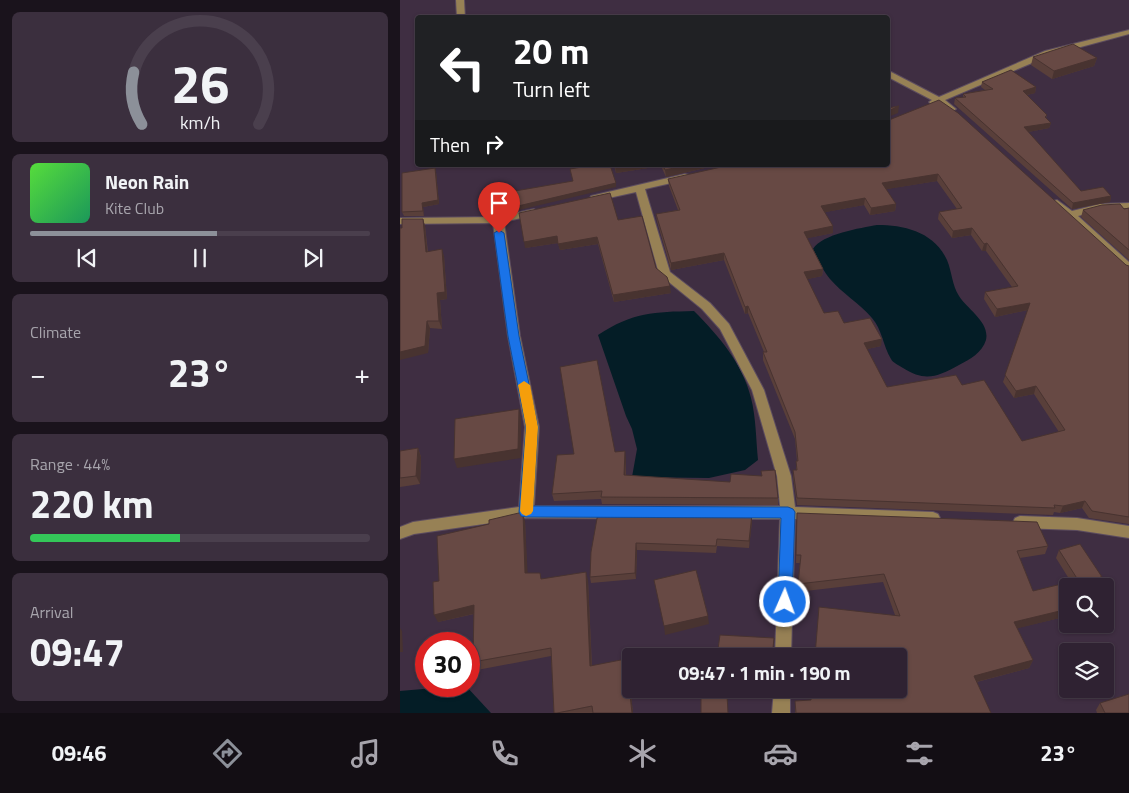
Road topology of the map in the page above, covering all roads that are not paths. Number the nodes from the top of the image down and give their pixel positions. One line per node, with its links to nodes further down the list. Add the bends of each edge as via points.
1 (460, 0): 2 (street)
2 (462, 15)
3 (1129, 32): 5 (street, via 1048,53)
4 (890, 75): 5 (street)
5 (939, 100): 6 (street); 7 (street)
6 (922, 107)
7 (961, 116)
8 (696, 175): 9 (street)
9 (640, 188): 11 (street); 19 (street, via 666,274 706,306 725,327 758,390 784,476)
10 (1050, 197): 14 (street)
11 (583, 200)
12 (1129, 206): 14 (street, via 1104,205)
13 (545, 209): 15 (street)
14 (1071, 216): 17 (street)
15 (498, 220): 16 (street); 18 (street, via 514,336 532,427)
16 (400, 221)
17 (1129, 268)
18 (526, 512): 19 (street); 22 (street)
19 (788, 512): 20 (street); 24 (street)
20 (947, 519)
21 (1007, 521): 23 (street, via 1076,524)
22 (400, 532)
23 (1129, 532)
24 (783, 648)
25 (782, 698): 26 (street)
26 (781, 713)

